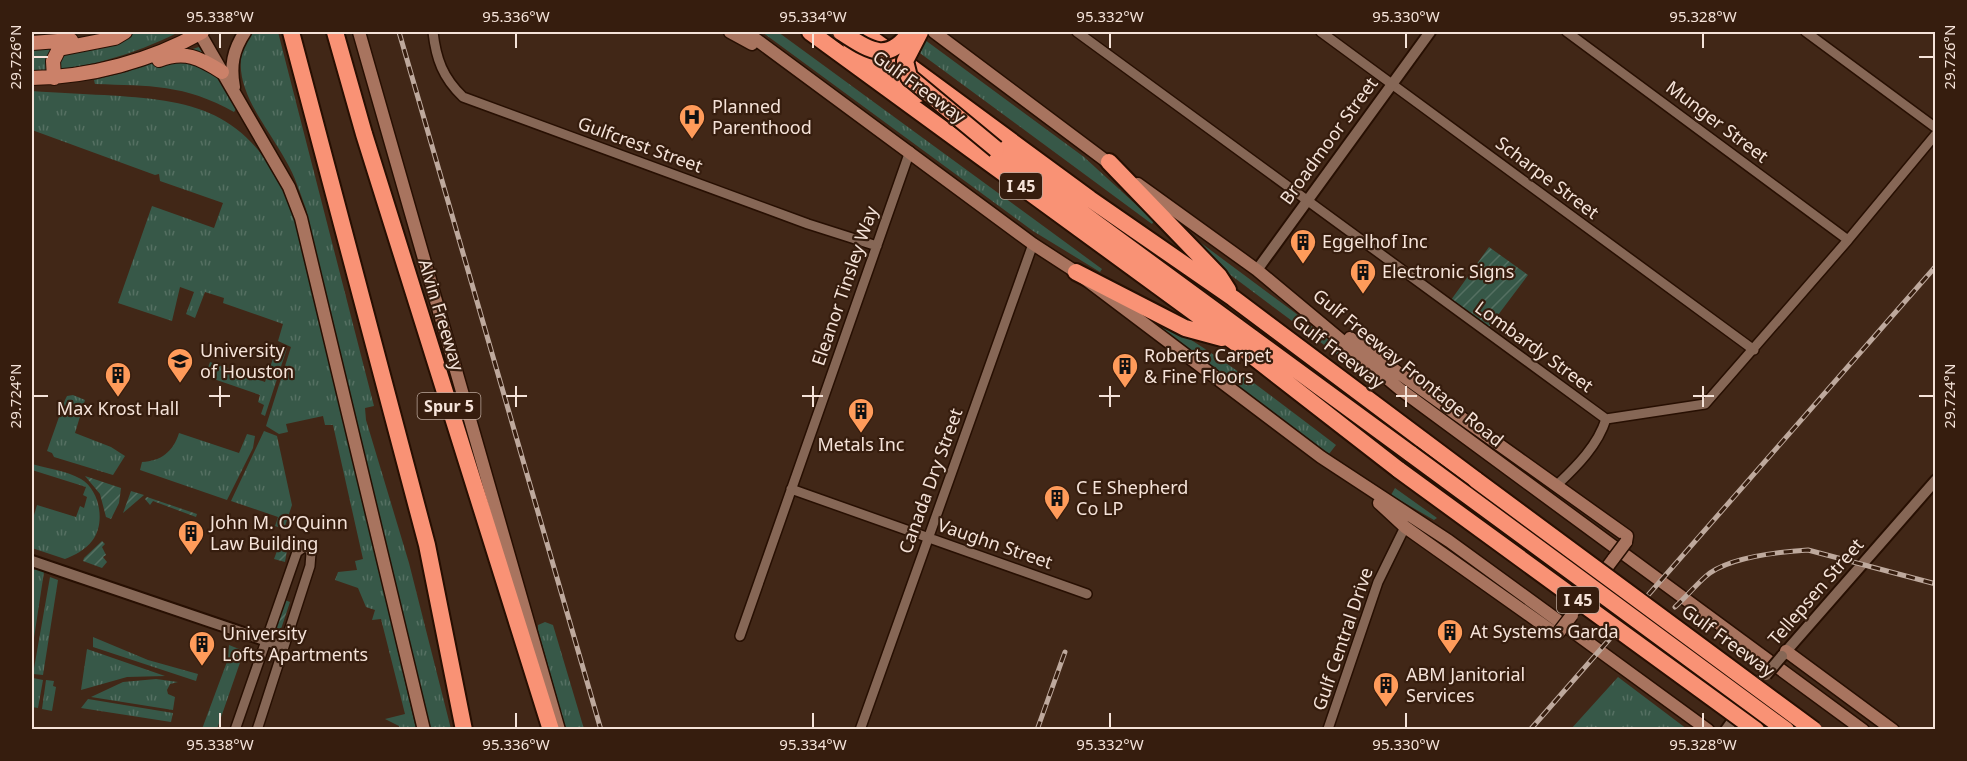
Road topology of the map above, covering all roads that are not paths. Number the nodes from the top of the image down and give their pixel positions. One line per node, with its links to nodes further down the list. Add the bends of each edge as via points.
1 (108, 32): 24 (main road)
2 (125, 32): 29 (main road, via 115,38 59,49 52,61)
3 (200, 32): 26 (main road, via 139,60); 27 (main road)
4 (245, 32): 31 (main road, via 232,66)
5 (291, 32): 65 (highway, Spur 5, via 427,544)
6 (335, 32): 66 (highway, Alvin Freeway / Spur 5)
7 (359, 32): 67 (main road, Spur 5)
8 (433, 32): 40 (street, Gulfcrest Street, via 447,82 463,97)
9 (730, 32): 25 (main road)
10 (746, 32): 25 (main road)
11 (810, 32): 45 (highway, Gulf Freeway / I 45)
12 (835, 32): 34 (highway, Gulf Freeway, bridge)
13 (841, 32): 15 (highway, bridge, via 865,47 883,52 899,44)
14 (863, 32): 43 (highway, Gulf Freeway / I 45, via 1090,200)
15 (910, 32)
16 (920, 32): 34 (highway, bridge, via 905,61 909,77)
17 (934, 32): 23 (main road, Gulf Freeway Frontage Road)
18 (1077, 32): 37 (street, Lombardy Street)
19 (1321, 32): 30 (street, Scharpe Street)
20 (1430, 32): 30 (street, Broadmoor Street)
21 (1567, 32): 38 (street, Munger Street)
22 (1806, 32): 32 (street)
23 (949, 36): 36 (main road, Gulf Freeway Frontage Road)
24 (32, 43)
25 (791, 65): 35 (main road)
26 (91, 72): 27 (main road, via 117,76 182,54 198,56); 29 (main road)
27 (222, 72): 31 (main road)
28 (32, 78): 29 (main road)
29 (54, 78)
30 (1391, 83): 37 (street, Broadmoor Street); 46 (street, Scharpe Street)
31 (236, 95): 64 (main road, via 289,187 302,218)
32 (1935, 128)
33 (1935, 134): 38 (street)
34 (996, 149): 73 (highway, Gulf Freeway, bridge)
35 (910, 151): 39 (main road); 40 (street, Eleanor Tinsley Way)
36 (1108, 162): 41 (main road, Gulf Freeway Frontage Road); 43 (highway, via 1220,276)
37 (1306, 201): 41 (street, Broadmoor Street); 47 (street, Lombardy Street)
38 (1848, 240): 46 (street)
39 (1033, 244): 42 (main road); 53 (street, Canada Dry Street)
40 (877, 246): 51 (street, Eleanor Tinsley Way)
41 (1257, 270): 44 (main road, Gulf Freeway Frontage Road)
42 (1076, 272): 45 (highway, via 1185,328); 48 (main road)
43 (1233, 298): 74 (highway, Gulf Freeway / I 45, bridge)
44 (1308, 310): 50 (main road); 75 (main road, Gulf Freeway Frontage Road, via 1429,411)
45 (1233, 340): 72 (highway, Gulf Freeway / I 45, bridge, via 1399,470)
46 (1754, 350): 47 (street, via 1705,404)
47 (1606, 419): 50 (street, via 1596,440)
48 (1351, 478): 52 (main road); 70 (main road, via 1449,541)
49 (1935, 480): 61 (street, Tellepsen Street)
50 (1558, 484): 52 (main road, bridge, via 1627,536 1559,632 1553,632)
51 (791, 489): 53 (street, Vaughn Street); 58 (street, Eleanor Tinsley Way)
52 (1405, 527): 69 (street, Gulf Central Drive, via 1378,582)
53 (928, 538): 56 (street, Vaughn Street); 68 (street, Canada Dry Street)
54 (32, 561): 59 (street)
55 (285, 589): 57 (street); 57 (street, via 297,552 307,544 311,560); 59 (street)
56 (1087, 594)
57 (300, 595): 60 (street)
58 (740, 636)
59 (267, 640): 60 (street); 62 (street)
60 (282, 646): 63 (street)
61 (1784, 654): 71 (street, Tellepsen Street, bridge); 76 (main road)
62 (235, 729)
63 (257, 729)
64 (424, 729)
65 (464, 729)
66 (551, 729)
67 (559, 729)
68 (860, 729)
69 (1328, 729)
70 (1708, 729)
71 (1726, 729)
72 (1756, 729)
73 (1786, 729)
74 (1814, 729)
75 (1863, 729)
76 (1893, 729)

